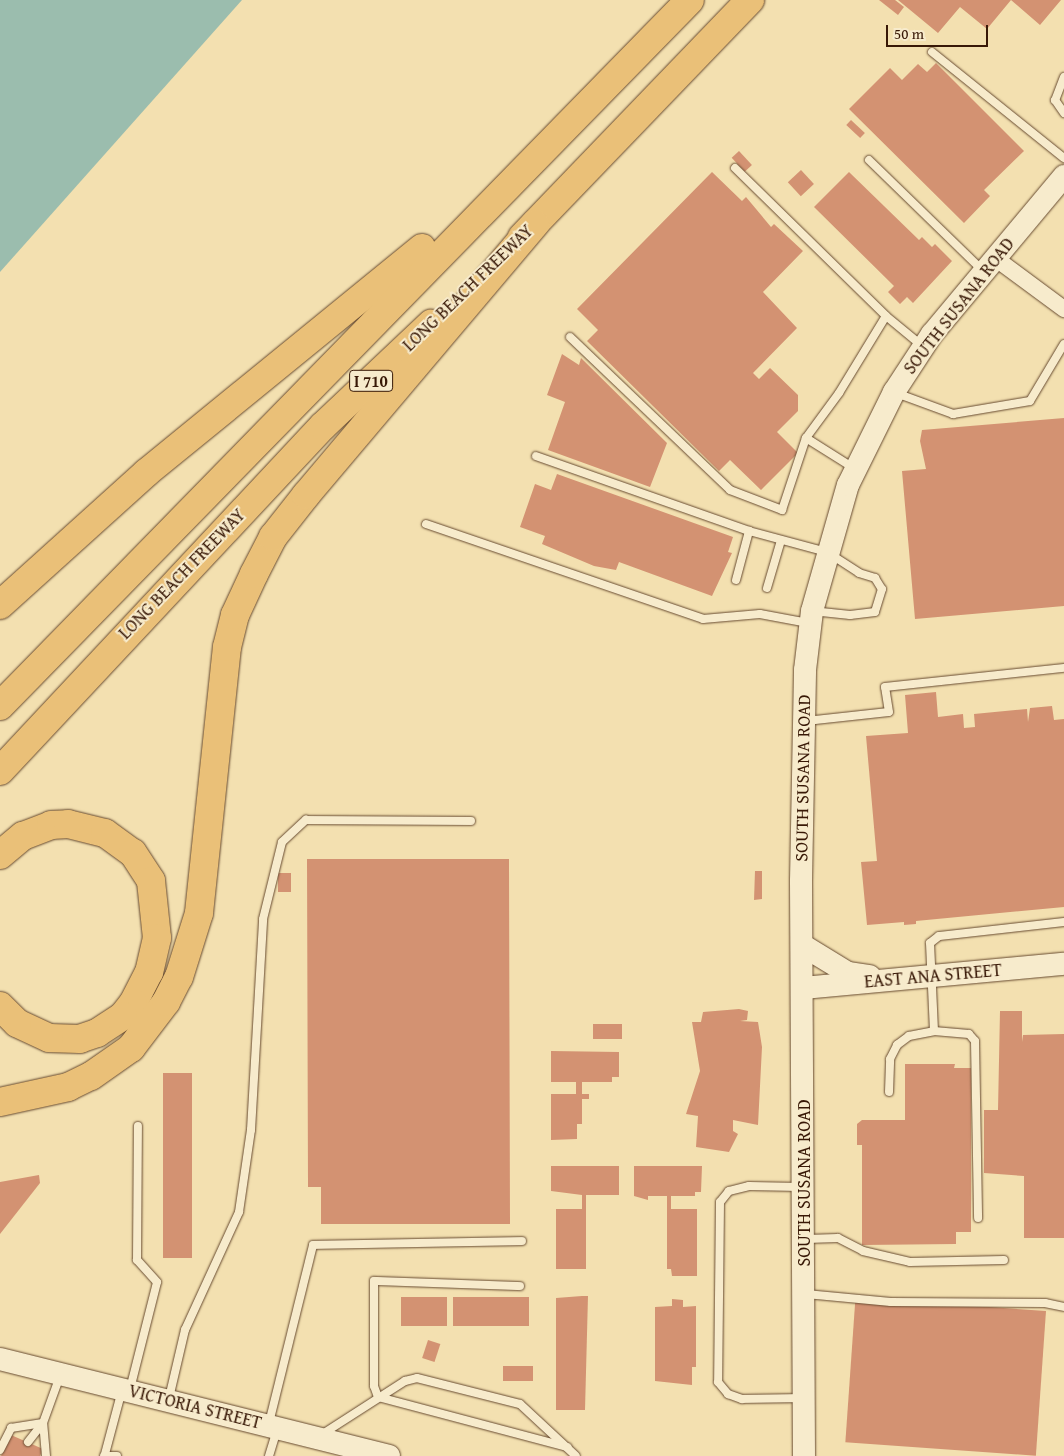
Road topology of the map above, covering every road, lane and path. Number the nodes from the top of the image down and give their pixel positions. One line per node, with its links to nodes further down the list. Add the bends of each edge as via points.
1 (690, 0): 6 (highway, I 710)
2 (750, 0): 11 (highway, LONG BEACH FREEWAY / I 710)
3 (932, 52): 7 (lane)
4 (1064, 77): 5 (lane, via 1055,100)
5 (1064, 114)
6 (533, 156): 26 (highway, via 146,473); 33 (highway, I 710)
7 (1064, 158)
8 (869, 160): 12 (lane)
9 (735, 168): 14 (lane)
10 (1064, 176): 12 (street, SOUTH SUSANA ROAD)
11 (535, 224): 35 (highway, LONG BEACH FREEWAY / I 710, via 324,426); 47 (highway, via 306,494 273,537 254,574 235,615 227,648 199,913 180,977 166,1002 131,1048 98,1072 68,1087)
12 (989, 265): 13 (street); 17 (street, SOUTH SUSANA ROAD)
13 (1064, 309)
14 (886, 316): 17 (lane); 19 (lane, via 839,393)
15 (570, 337): 19 (lane, via 730,490 782,510)
16 (1064, 344): 18 (lane, via 1030,401 953,414)
17 (923, 346): 18 (street, SOUTH SUSANA ROAD)
18 (894, 392): 21 (street, SOUTH SUSANA ROAD)
19 (806, 438): 21 (lane)
20 (536, 456): 23 (lane)
21 (855, 469): 25 (street, SOUTH SUSANA ROAD)
22 (426, 524): 31 (lane, via 703,619 760,614)
23 (749, 531): 24 (lane); 27 (lane)
24 (781, 540): 25 (lane); 29 (lane)
25 (827, 552): 31 (street, SOUTH SUSANA ROAD); 31 (lane, via 859,573 875,578 882,589 875,612)
26 (32, 577): 28 (highway); 30 (highway)
27 (736, 580)
28 (0, 588)
29 (768, 588)
30 (0, 605)
31 (811, 617): 34 (street, SOUTH SUSANA ROAD)
32 (1064, 668): 34 (lane, via 885,687 889,712)
33 (0, 706)
34 (804, 721): 39 (street, SOUTH SUSANA ROAD)
35 (0, 771)
36 (471, 821): 62 (lane, via 306,820 282,842 263,919 250,1130 238,1212 185,1330)
37 (0, 855): 44 (highway, via 24,836 52,825 68,824 105,833 133,853 151,881 157,938 149,972 133,1004 116,1021 97,1033 80,1039 49,1038 17,1023)
38 (1064, 922): 41 (lane, via 939,936 930,943)
39 (802, 945): 42 (street, via 848,973); 43 (street, SOUTH SUSANA ROAD)
40 (1064, 964): 41 (street, EAST ANA STREET)
41 (933, 976): 42 (street, EAST ANA STREET); 45 (lane)
42 (893, 980): 43 (street, EAST ANA STREET)
43 (803, 988): 49 (street, SOUTH SUSANA ROAD)
44 (0, 1006)
45 (934, 1032): 46 (lane, via 909,1036 897,1045 890,1059); 50 (lane, via 969,1034 976,1041)
46 (889, 1092)
47 (0, 1102)
48 (138, 1126): 59 (lane, via 137,1260 157,1282)
49 (804, 1187): 51 (street, SOUTH SUSANA ROAD); 61 (lane, via 749,1186 729,1191 720,1202 718,1382 728,1394 742,1399)
50 (978, 1218)
51 (804, 1239): 53 (lane, via 838,1238 863,1251 910,1262); 55 (street, SOUTH SUSANA ROAD)
52 (522, 1241): 64 (lane, via 313,1245)
53 (1004, 1260)
54 (520, 1286): 60 (lane, via 374,1281 374,1386)
55 (804, 1294): 56 (lane, via 892,1302); 61 (street, SOUTH SUSANA ROAD)
56 (1064, 1307)
57 (0, 1359): 58 (street, VICTORIA STREET)
58 (60, 1373): 59 (street, VICTORIA STREET); 63 (lane)
59 (126, 1390): 62 (street, VICTORIA STREET); 69 (lane)
60 (378, 1397): 65 (lane); 67 (lane); 67 (lane, via 417,1378 520,1404)
61 (805, 1398): 75 (street, SOUTH SUSANA ROAD)
62 (169, 1400): 64 (street, VICTORIA STREET)
63 (43, 1423): 66 (lane); 68 (lane, via 11,1428); 70 (lane)
64 (273, 1427): 65 (street, VICTORIA STREET); 72 (lane)
65 (317, 1438): 73 (street, VICTORIA STREET)
66 (28, 1442)
67 (566, 1447): 74 (lane)
68 (0, 1450)
69 (105, 1455): 71 (lane)
70 (46, 1456)
71 (117, 1456)
72 (269, 1456)
73 (389, 1456)
74 (576, 1456)
75 (804, 1456)

